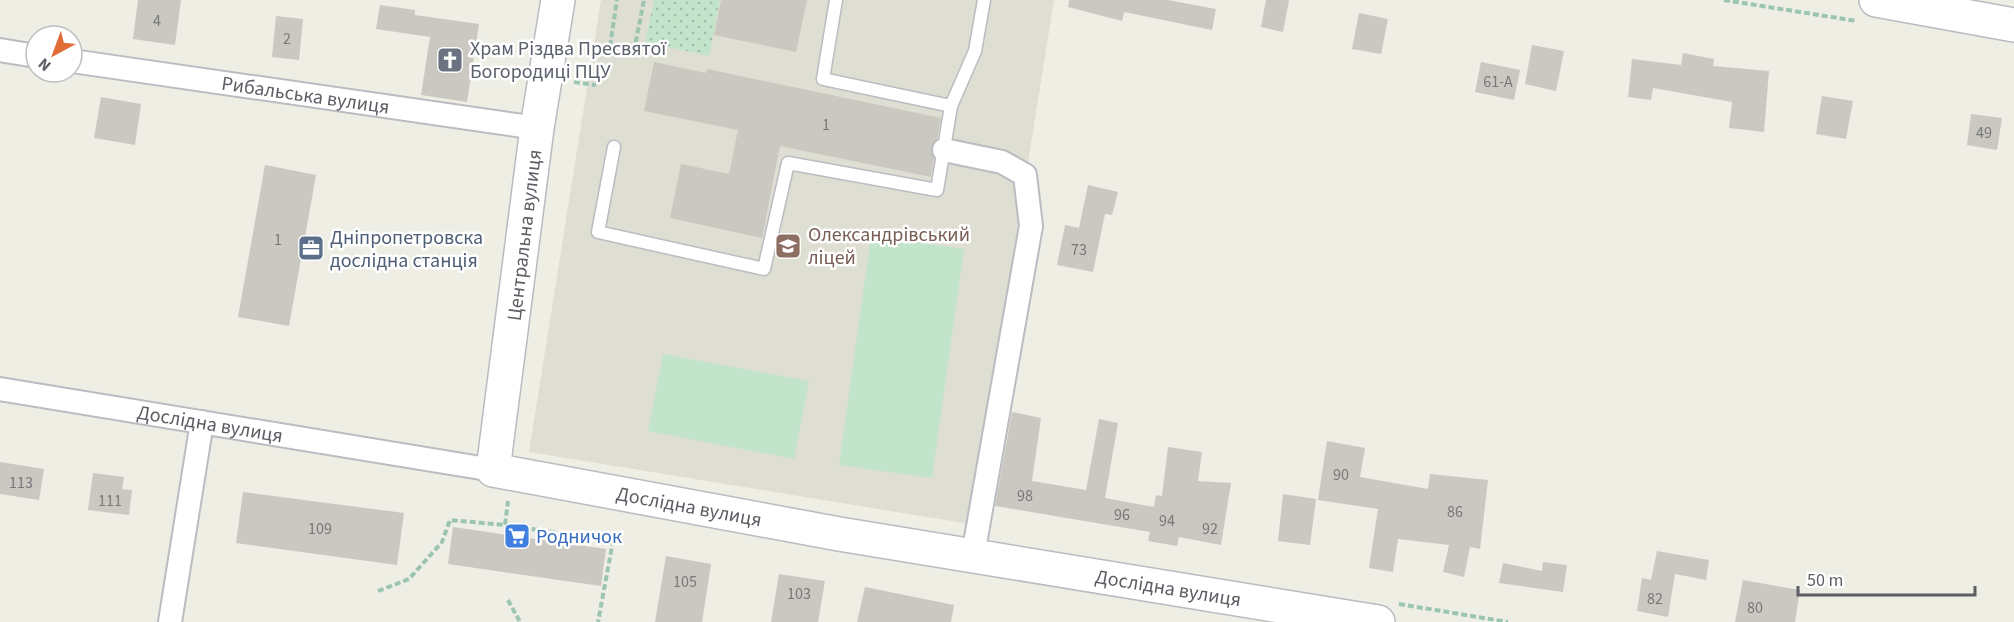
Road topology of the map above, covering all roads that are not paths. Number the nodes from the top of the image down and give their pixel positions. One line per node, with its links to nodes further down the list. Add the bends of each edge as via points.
1 (558, 0): 10 (street, Центральна вулиця)
2 (836, 0): 9 (lane, via 823,79)
3 (984, 0): 9 (lane, via 975,51)
4 (1876, 0): 5 (street)
5 (2014, 25)
6 (0, 51): 7 (street)
7 (24, 54)
8 (84, 63): 10 (street, Рибальська вулиця)
9 (951, 106): 12 (lane)
10 (537, 128): 15 (street, Центральна вулиця)
11 (614, 147): 12 (lane, via 598,232 765,269 788,163 937,190)
12 (944, 150): 16 (street, via 1002,162 1026,175 1031,226)
13 (0, 389): 14 (street, Дослідна вулиця)
14 (202, 422): 15 (street, Дослідна вулиця); 18 (street)
15 (503, 472): 16 (street, Дослідна вулиця)
16 (973, 555): 17 (street, Дослідна вулиця)
17 (1384, 612)
18 (170, 622)

